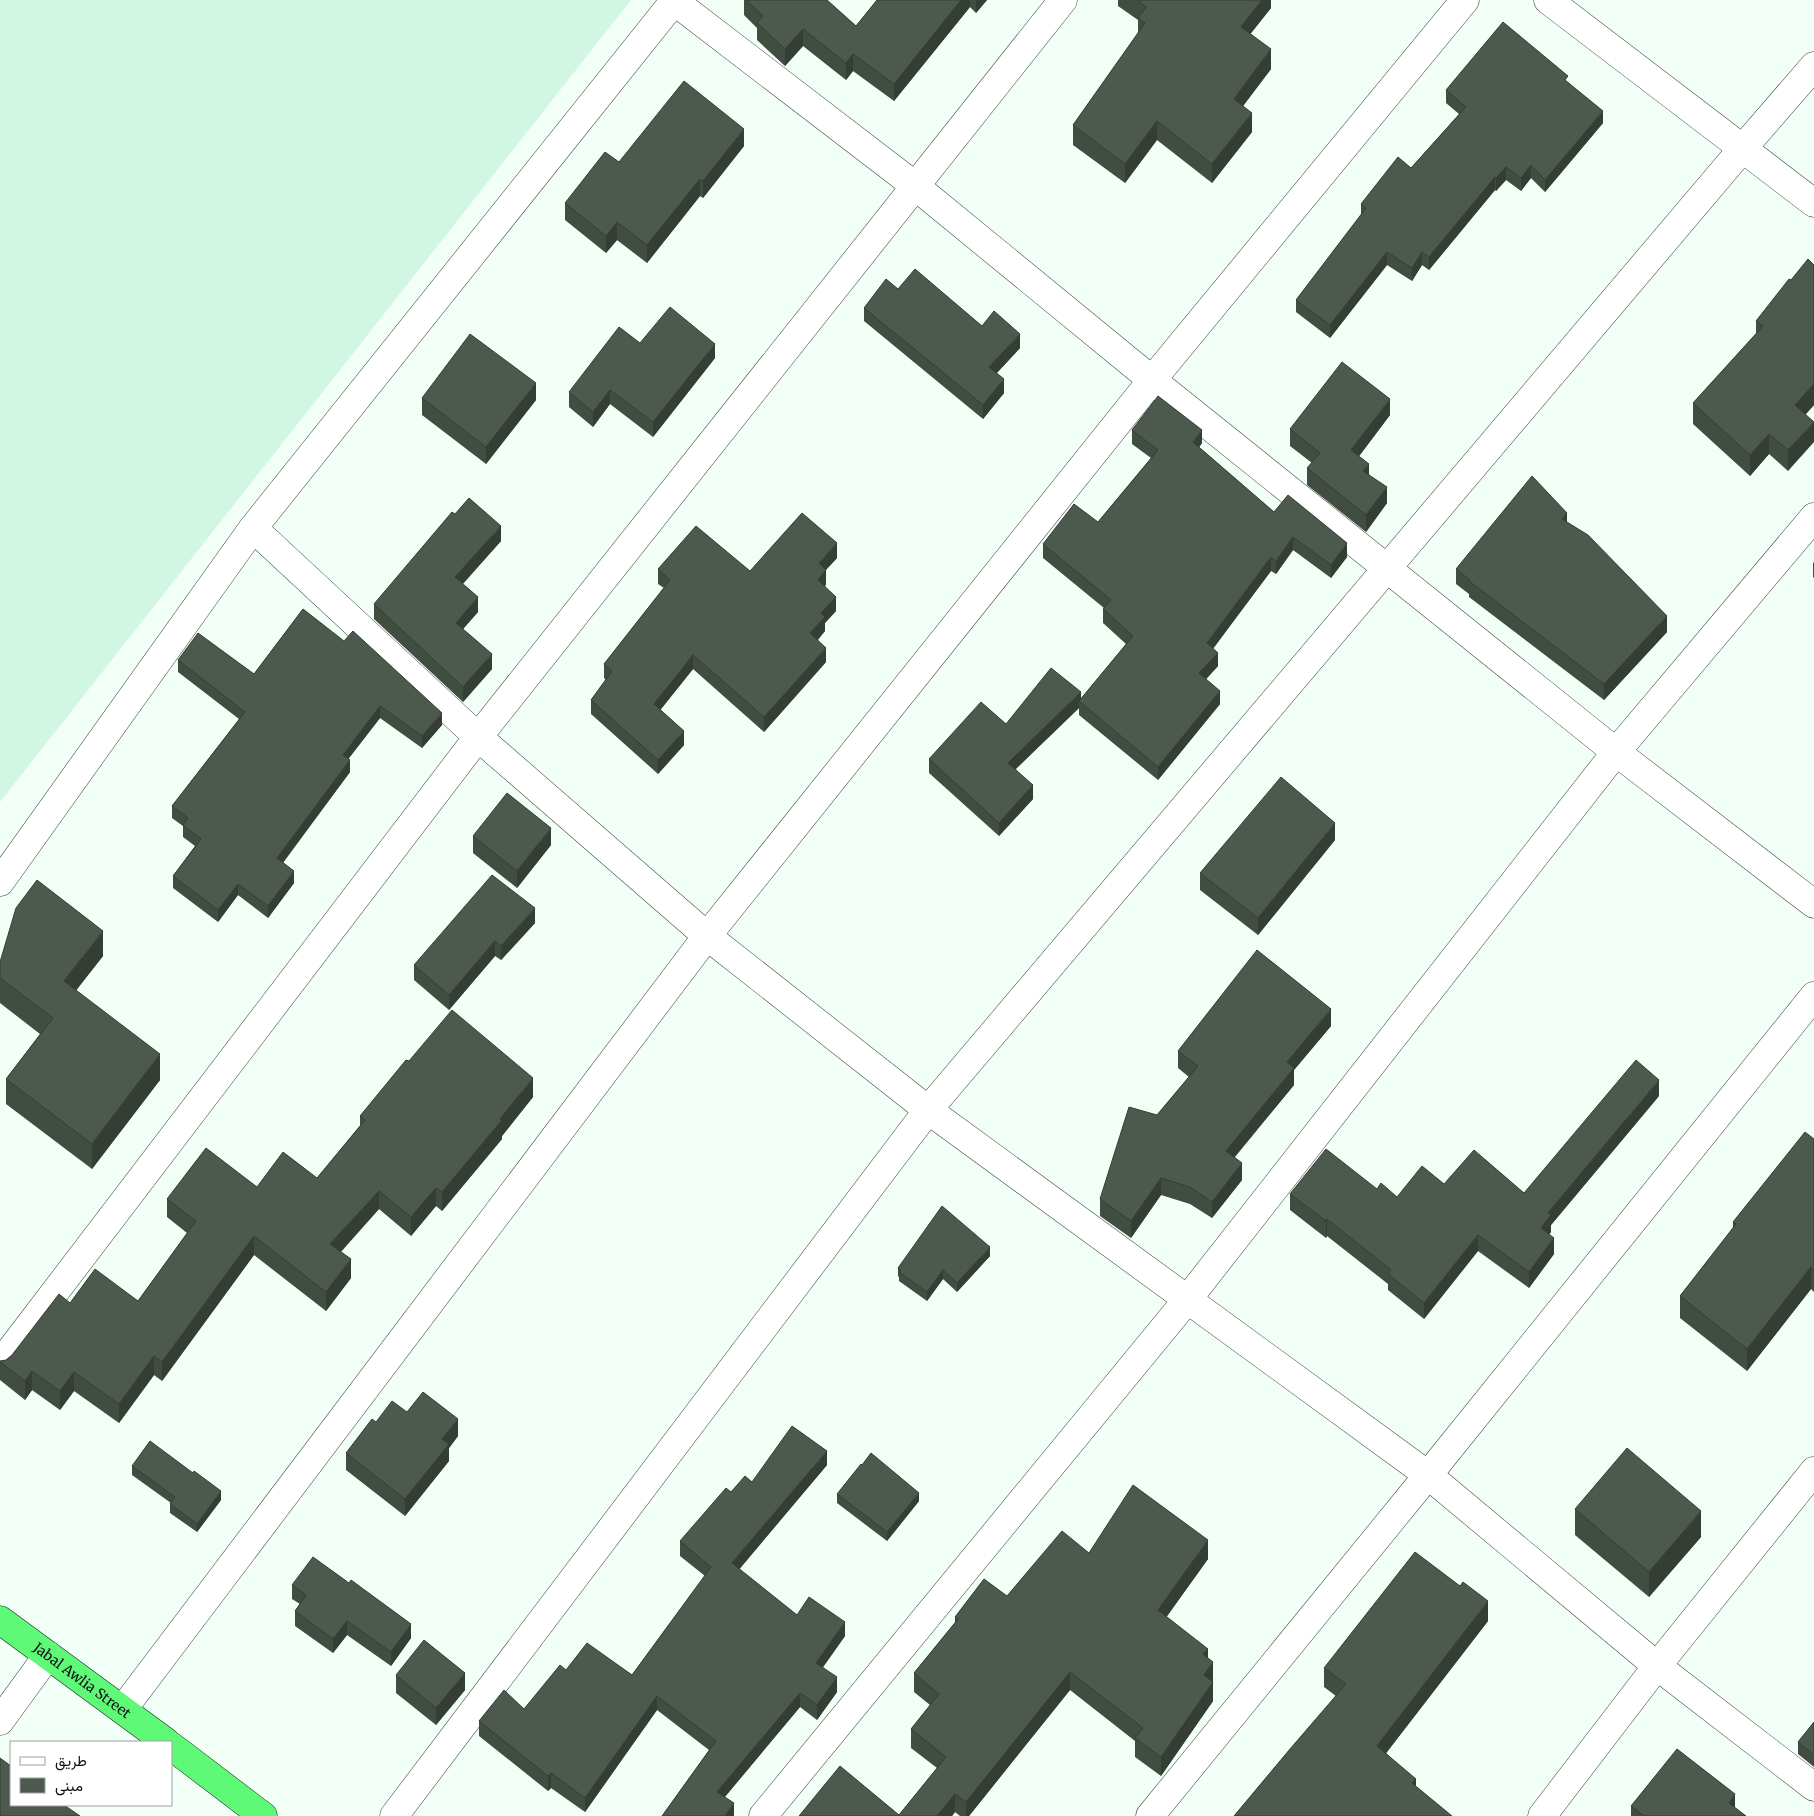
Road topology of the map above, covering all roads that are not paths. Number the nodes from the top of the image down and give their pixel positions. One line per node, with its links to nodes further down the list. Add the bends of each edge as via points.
1 (1062, 0): 7 (street)
2 (1465, 0): 9 (street)
3 (1548, 0): 6 (street)
4 (675, 1): 7 (street); 11 (street)
5 (1814, 66): 6 (street)
6 (1743, 148): 8 (street); 12 (street)
7 (914, 185): 9 (street); 13 (street)
8 (1814, 203)
9 (1152, 380): 12 (street); 17 (street)
10 (1814, 517): 14 (street)
11 (253, 528): 13 (street); 15 (street)
12 (1386, 568): 14 (street); 19 (street)
13 (478, 737): 17 (street); 21 (street)
14 (1616, 752): 16 (street); 20 (street)
15 (0, 882)
16 (1814, 904)
17 (707, 936): 19 (street); 27 (street)
18 (1814, 996): 23 (street)
19 (928, 1110): 20 (street); 33 (street)
20 (1187, 1300): 23 (street); 34 (street)
21 (0, 1364)
22 (1814, 1471): 26 (street)
23 (1428, 1475): 26 (street); 35 (street)
24 (0, 1620): 25 (highway, Jabal Awlia Street)
25 (48, 1655): 27 (highway, Jabal Awlia Street); 28 (street)
26 (1657, 1666): 31 (street); 36 (street)
27 (122, 1710): 29 (highway, Jabal Awlia Street)
28 (0, 1721)
29 (165, 1741)
30 (172, 1747): 32 (highway)
31 (1814, 1787)
32 (263, 1816)
33 (394, 1816)
34 (764, 1816)
35 (1150, 1816)
36 (1542, 1816)

